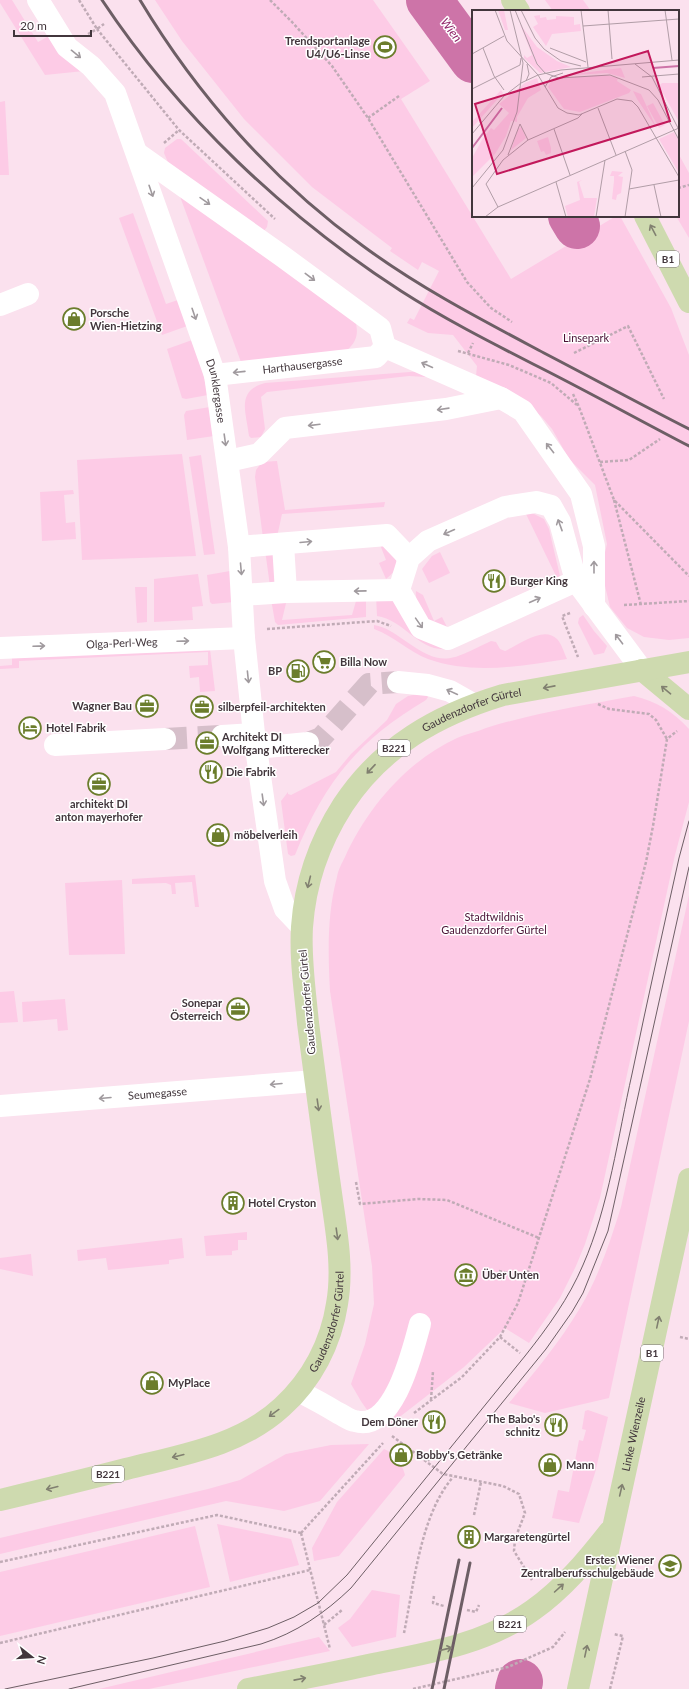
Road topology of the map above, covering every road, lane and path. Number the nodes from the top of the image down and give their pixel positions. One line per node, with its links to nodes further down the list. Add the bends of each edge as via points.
1 (38, 0): 10 (street, Dunklergasse, one-way to 10, via 67,47 91,66 115,93)
2 (79, 0): 7 (path)
3 (270, 0): 9 (path, via 332,66)
4 (512, 0): 5 (main road)
5 (519, 10)
6 (104, 24): 7 (path)
7 (97, 29): 14 (path, via 179,130 275,219)
8 (399, 96): 9 (path)
9 (368, 118): 18 (path, via 467,282 490,309)
10 (138, 154): 14 (street, one-way to 14); 24 (street, Dunklergasse, one-way to 24)
11 (689, 185): 12 (path)
12 (679, 188)
13 (646, 217): 16 (main road, B1, one-way to 13)
14 (282, 256): 20 (street, one-way to 20, via 380,328)
15 (28, 294): 17 (street)
16 (689, 302)
17 (0, 305)
18 (512, 322)
19 (473, 343): 22 (path)
20 (385, 346): 24 (street, Harthausergasse, one-way to 24, via 376,357); 26 (street, one-way to 20)
21 (454, 350): 22 (path)
22 (468, 353): 28 (path, via 509,365 551,383)
23 (574, 353): 27 (path, via 628,326)
24 (215, 374): 30 (street, Dunklergasse, one-way to 30)
25 (573, 394): 28 (path)
26 (501, 398): 30 (street, one-way to 30, via 446,409 285,428 259,454); 42 (street, one-way to 26, via 594,546 581,494 523,411)
27 (664, 399)
28 (579, 407): 31 (path)
29 (660, 438): 31 (path, via 629,460)
30 (228, 461): 34 (street, Dunklergasse)
31 (600, 462): 32 (path)
32 (614, 500): 36 (path); 41 (path)
33 (283, 544): 34 (street); 35 (street, one-way to 35, via 387,535); 39 (street)
34 (239, 547): 40 (street, Dunklergasse, one-way to 40)
35 (409, 558): 37 (street, one-way to 35, via 560,522 550,506 536,502 506,507 428,541); 38 (street)
36 (689, 576)
37 (576, 581): 38 (street, one-way to 37, via 421,628 448,639); 42 (street)
38 (399, 590): 39 (street, one-way to 39)
39 (286, 592): 40 (street)
40 (243, 595): 43 (street, Dunklergasse)
41 (641, 605)
42 (594, 606): 46 (street, one-way to 42)
43 (244, 638): 44 (street, Olga-Perl-Weg, one-way to 43); 53 (street, one-way to 53)
44 (0, 648)
45 (689, 662): 46 (main road, Gaudenzdorfer Gürtel / B221)
46 (642, 670): 48 (main road, Gaudenzdorfer Gürtel / B221, one-way to 48); 49 (main road, one-way to 46)
47 (398, 682): 48 (street, one-way to 47, via 450,691 428,685)
48 (473, 704): 56 (main road, Gaudenzdorfer Gürtel / B221, one-way to 56, via 445,716 395,747 352,791 336,816 315,862)
49 (689, 709)
50 (678, 729): 61 (path, via 667,739 644,869 590,1079)
51 (222, 736): 53 (street)
52 (165, 739): 55 (street)
53 (255, 741): 54 (street); 56 (street, one-way to 56, via 275,881 285,909)
54 (308, 743)
55 (55, 745)
56 (302, 927): 57 (main road, Gaudenzdorfer Gürtel / B221, via 302,957)
57 (315, 1081): 58 (street, Seumegasse, one-way to 58); 67 (main road, Gaudenzdorfer Gürtel / B221, one-way to 67, via 338,1246 338,1302 333,1326 319,1360)
58 (0, 1106)
59 (689, 1178): 77 (main road, Linke Wienzeile / B1, one-way to 59)
60 (356, 1181): 61 (path, via 360,1204 418,1199 447,1200)
61 (539, 1238): 63 (path)
62 (500, 1271): 63 (path)
63 (526, 1277): 65 (path, via 518,1303)
64 (420, 1324): 67 (street, via 399,1389 386,1409 368,1422 355,1422)
65 (500, 1337): 66 (path); 68 (path, via 462,1377)
66 (520, 1353)
67 (298, 1391): 75 (main road, Gaudenzdorfer Gürtel / B221, one-way to 75, via 281,1408 260,1423 216,1447)
68 (411, 1416)
69 (396, 1430): 72 (path, via 390,1434)
70 (385, 1440): 78 (path)
71 (434, 1455): 72 (path)
72 (428, 1461): 73 (path, via 443,1474)
73 (453, 1477): 74 (path); 90 (path, via 444,1488 422,1539)
74 (481, 1482): 76 (path); 82 (path, via 503,1486 519,1494 525,1513 515,1539 514,1551 522,1567)
75 (0, 1500)
76 (474, 1515)
77 (613, 1528): 82 (main road, B221, one-way to 77, via 592,1554); 94 (main road, Linke Wienzeile / B1, one-way to 77)
78 (301, 1533): 79 (path, via 217,1515); 80 (path)
79 (0, 1562)
80 (310, 1570): 87 (path); 89 (path)
81 (434, 1596): 84 (path, via 433,1603)
82 (546, 1600): 90 (main road, B221, one-way to 82, via 475,1640 508,1626)
83 (479, 1605): 86 (path, via 476,1612)
84 (444, 1606)
85 (342, 1610): 87 (path)
86 (467, 1610)
87 (324, 1625): 91 (path, via 331,1652)
88 (566, 1630): 93 (path, via 553,1647 508,1667)
89 (0, 1643)
90 (404, 1658): 91 (main road, B221)
91 (342, 1670): 92 (main road, B221, one-way to 91)
92 (248, 1689)
93 (413, 1689)
94 (578, 1689)

